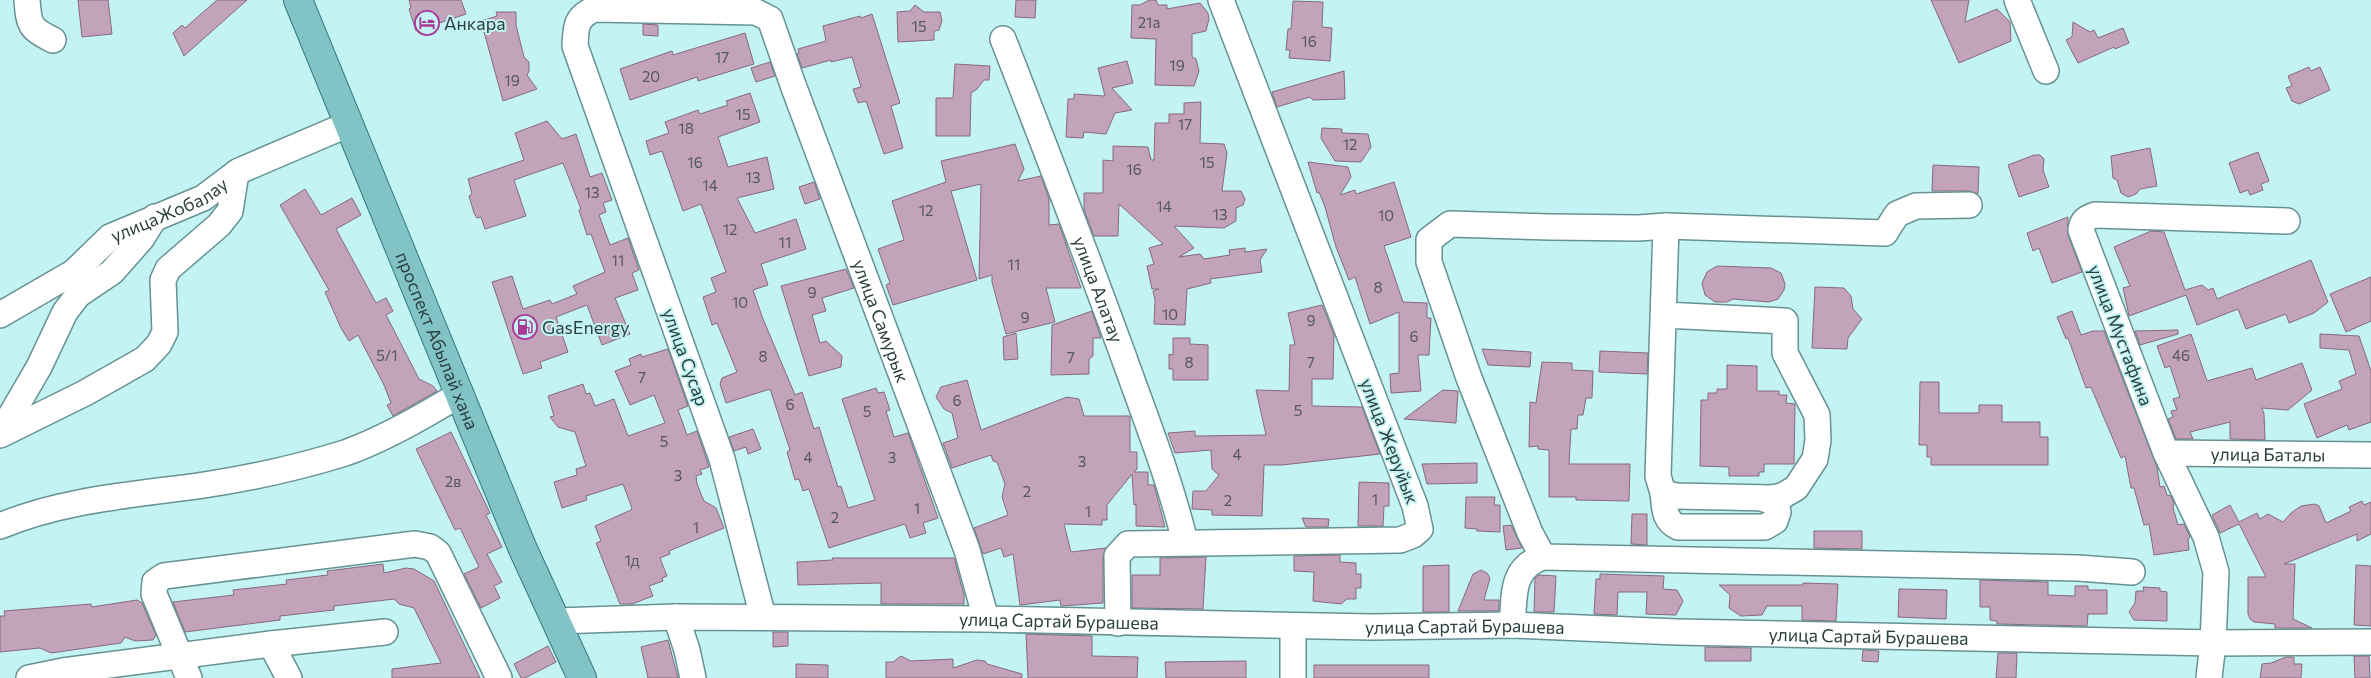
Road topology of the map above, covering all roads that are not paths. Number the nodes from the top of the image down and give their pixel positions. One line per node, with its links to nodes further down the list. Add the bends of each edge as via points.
1 (27, 0): 7 (street, via 28,22)
2 (298, 0): 9 (main road, проспект Абылай хана)
3 (1221, 0): 23 (street, улица Жеруйык, via 1415,506 1420,529 1400,540)
4 (2017, 0): 8 (street)
5 (772, 25): 27 (street, улица Сусар, via 770,19 756,12 594,9 582,15 576,46 722,459); 28 (street, улица Самурык, via 967,550)
6 (1002, 39): 23 (street, улица Алатау, via 1077,229 1178,512)
7 (53, 40)
8 (2046, 71)
9 (349, 124): 10 (street, улицаЖобалау); 18 (main road, проспект Абылай хана)
10 (236, 173): 12 (street, улицаЖобалау, via 203,198); 19 (street, via 230,211 219,225 182,255 163,280 165,332 159,344 145,359 85,393)
11 (1969, 205): 14 (street, via 1916,206 1897,214 1885,233)
12 (155, 217): 15 (street, via 142,238 112,272); 16 (street, улицаЖобалау, via 110,237 74,272)
13 (2287, 221): 20 (street, улица Мустафина, via 2095,215 2081,224 2080,230)
14 (1666, 226): 17 (street); 24 (street, via 1570,228 1450,224 1429,240 1429,262 1469,378 1530,533)
15 (78, 295): 16 (street, via 38,307); 19 (street, via 65,312 39,367)
16 (6, 311)
17 (1664, 314): 17 (street, via 1785,321 1785,353 1817,415 1815,459 1796,488 1782,496 1761,498 1676,496 1663,492 1658,476)
18 (460, 394): 22 (street, via 425,416 346,452 292,467 205,484 82,503 27,515); 29 (main road, проспект Абылай хана, via 522,548)
19 (0, 434)
20 (2166, 452): 21 (street, улица Баталы); 35 (street, улица Мустафина, via 2206,537 2216,572)
21 (2371, 454)
22 (0, 526)
23 (1185, 542): 30 (street, улица Жеруйык, via 1124,546 1117,556)
24 (1543, 557): 25 (street); 31 (street, via 1530,561 1520,571)
25 (2132, 572)
26 (676, 617): 27 (street, улица Сартай Бурашева); 29 (street, улица Сартай Бурашева); 43 (street)
27 (763, 617): 28 (street, улица Сартай Бурашева)
28 (986, 619): 30 (street, улица Сартай Бурашева)
29 (557, 621): 42 (main road, проспект Абылай хана)
30 (1118, 623): 32 (street, улица Сартай Бурашева)
31 (1512, 625): 32 (street, улица Сартай Бурашева); 35 (street, улица Сартай Бурашева, via 1677,632)
32 (1293, 626): 44 (street)
33 (385, 632): 36 (street)
34 (2371, 642): 35 (street, улица Сартай Бурашева)
35 (2213, 643): 45 (street, улица Мустафина)
36 (271, 644): 37 (street); 40 (street)
37 (184, 667): 38 (street); 41 (street, via 154,594 155,582 164,576 415,544 438,552)
38 (83, 674): 39 (street)
39 (29, 678)
40 (289, 678)
41 (499, 678)
42 (582, 678)
43 (693, 678)
44 (1293, 678)
45 (2209, 678)

